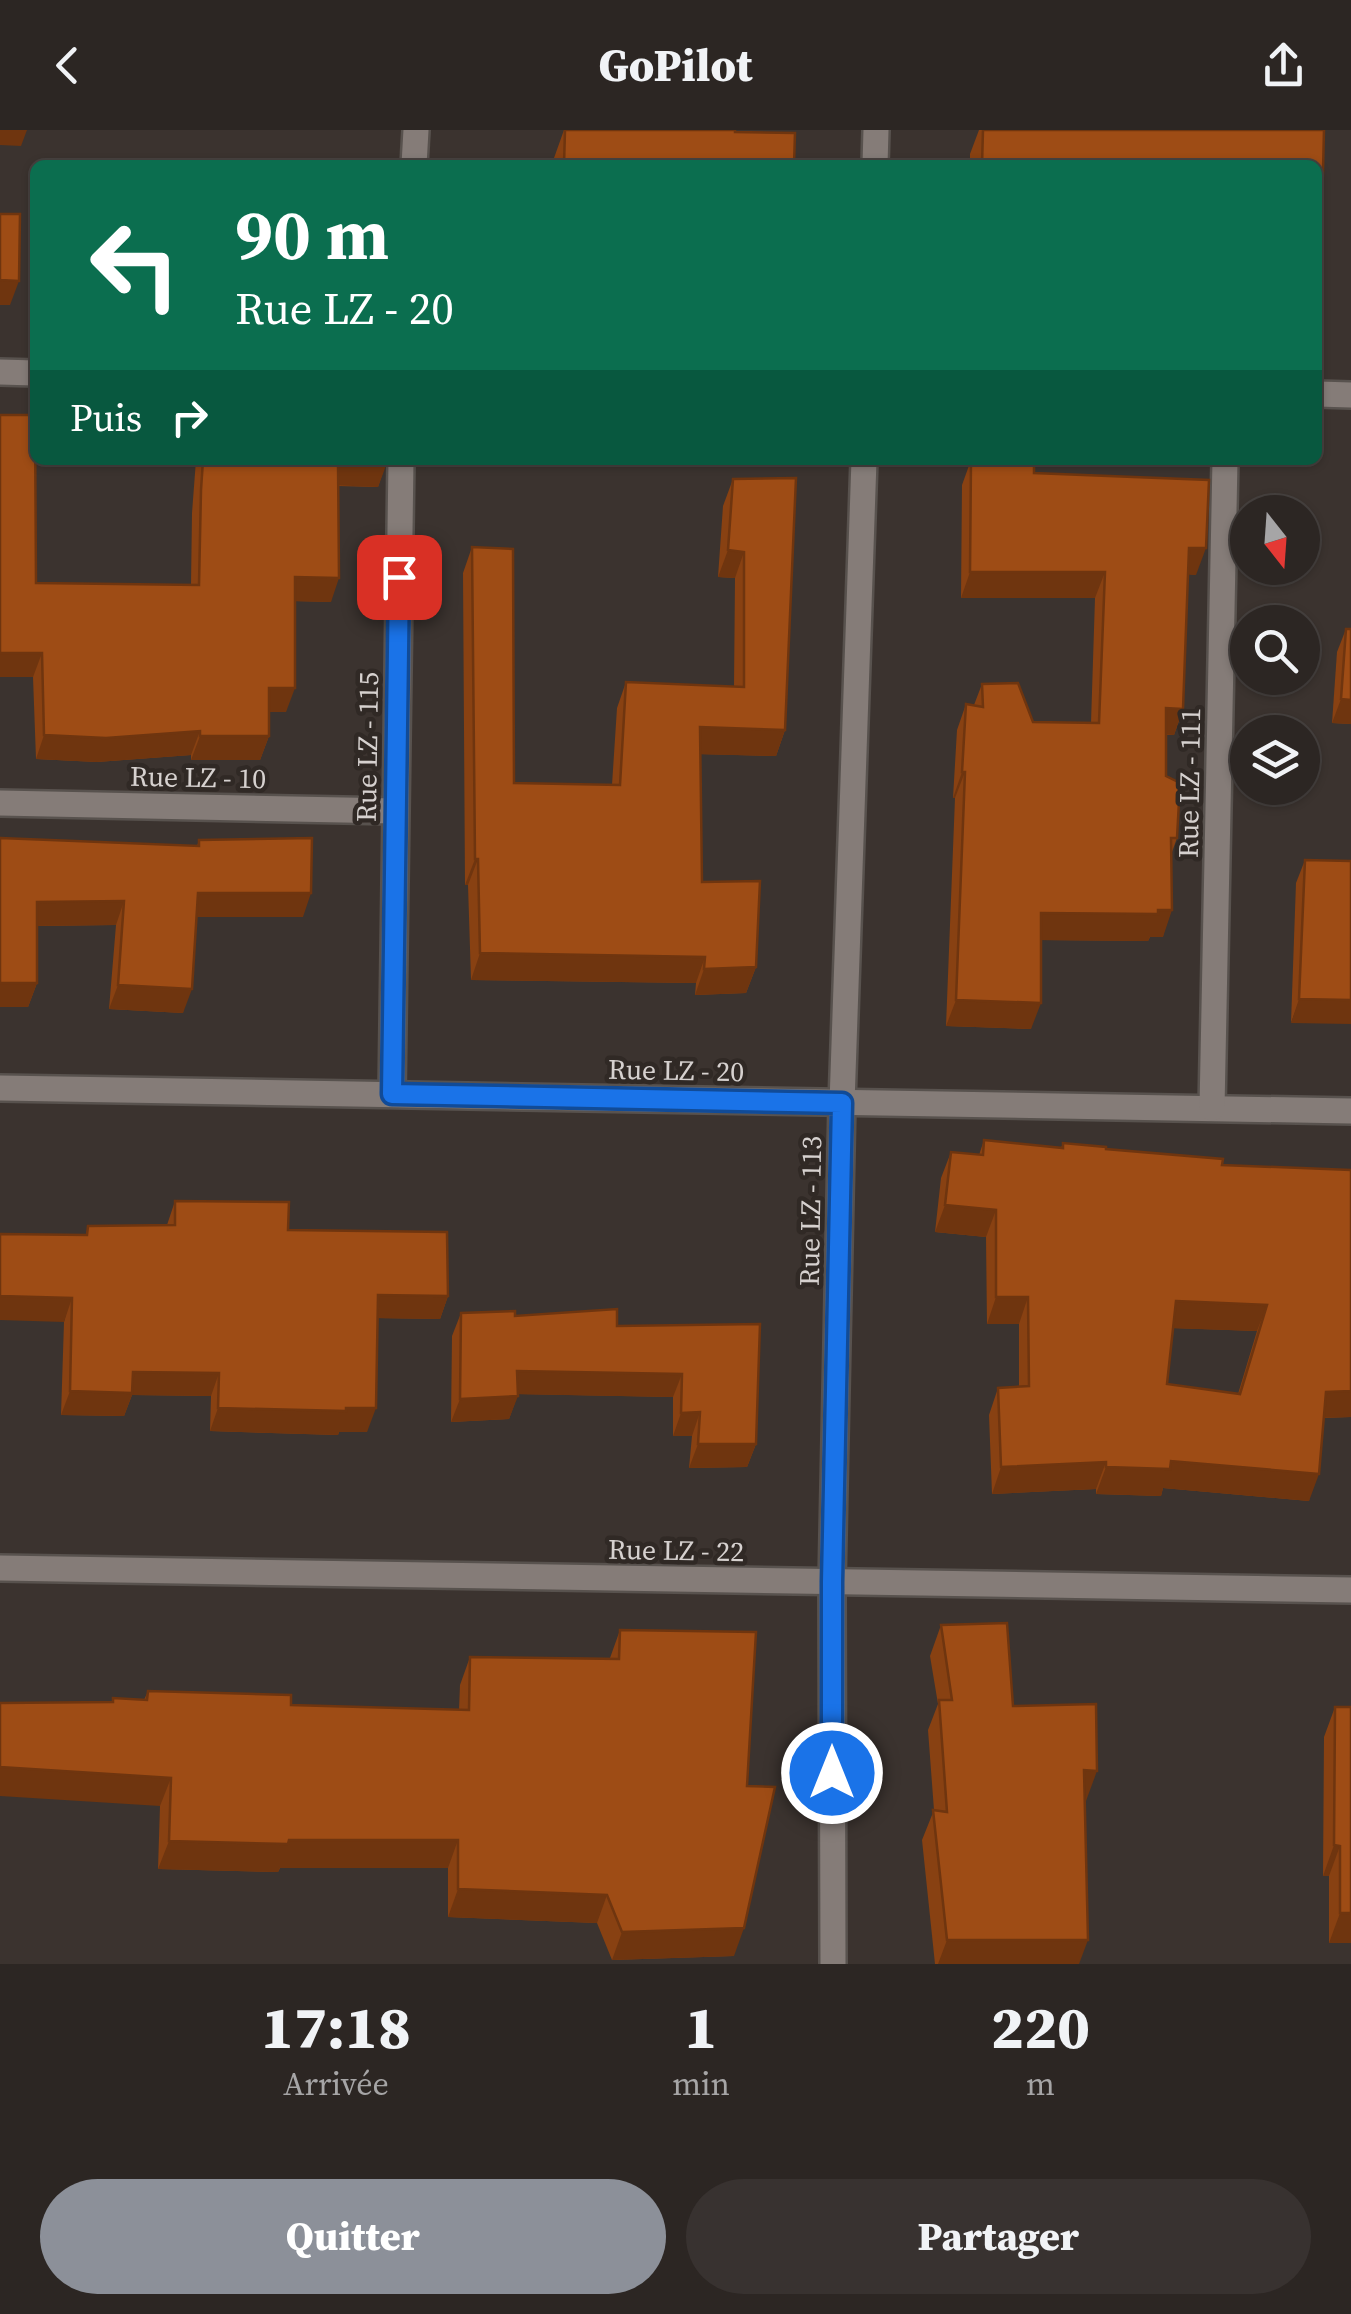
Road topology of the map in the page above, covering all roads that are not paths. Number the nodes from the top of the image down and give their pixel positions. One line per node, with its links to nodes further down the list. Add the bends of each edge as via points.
1 (416, 130): 3 (street)
2 (876, 130): 4 (street)
3 (414, 160)
4 (875, 160)
5 (0, 372): 6 (street)
6 (30, 373)
7 (1322, 394): 8 (street)
8 (1351, 394)
9 (401, 465): 13 (street, Rue LZ - 115)
10 (864, 465): 16 (street, Rue LZ - 113)
11 (1225, 465): 17 (street, Rue LZ - 111)
12 (0, 803): 13 (street, Rue LZ - 10)
13 (396, 812): 15 (street, Rue LZ - 115)
14 (0, 1088): 15 (street, Rue LZ - 20)
15 (392, 1094): 16 (street, Rue LZ - 20)
16 (842, 1103): 17 (street, Rue LZ - 20); 20 (street, Rue LZ - 113)
17 (1212, 1108): 18 (street, Rue LZ - 20)
18 (1351, 1111)
19 (0, 1568): 20 (street, Rue LZ - 22)
20 (832, 1582): 21 (street, Rue LZ - 22); 22 (street, Rue LZ - 113)
21 (1351, 1590)
22 (832, 1964)

